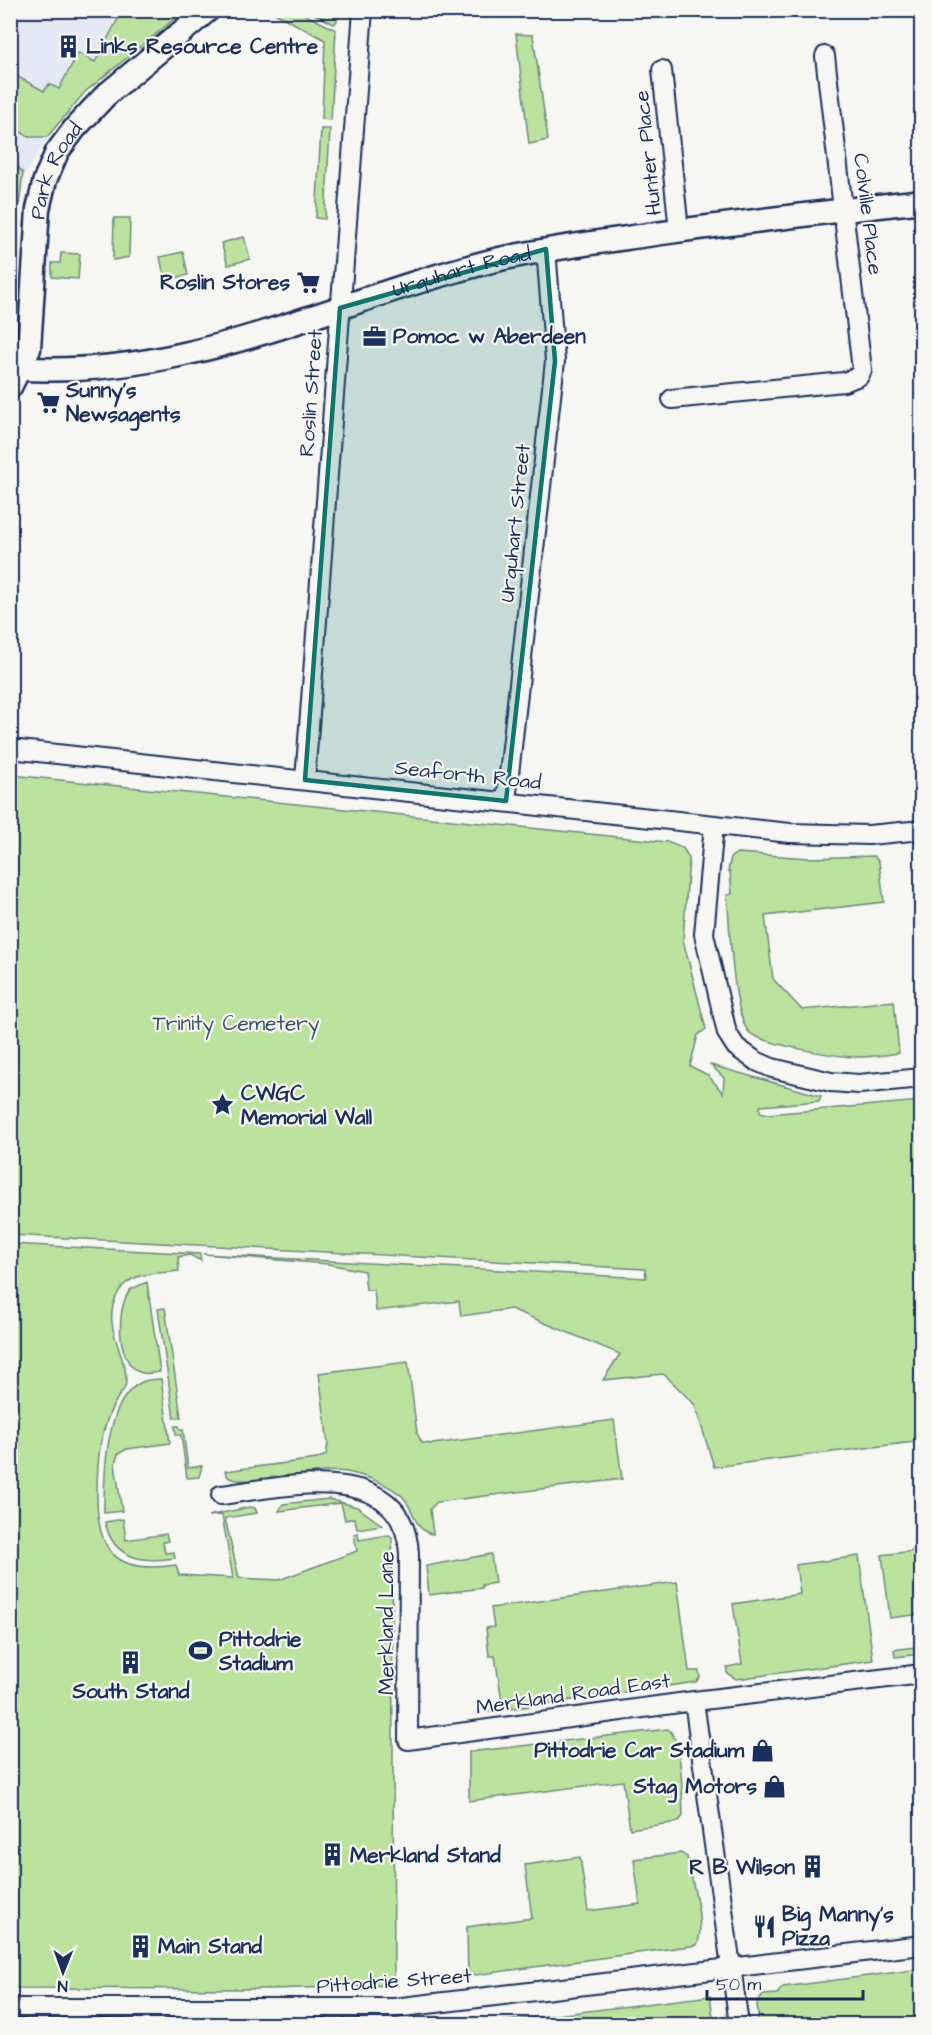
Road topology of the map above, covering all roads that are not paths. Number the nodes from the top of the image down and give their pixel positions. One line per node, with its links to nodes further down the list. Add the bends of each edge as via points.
1 (208, 10): 10 (street, Park Road, via 106,95 57,152 38,209 29,350)
2 (363, 10): 9 (street, Roslin Street)
3 (825, 56): 6 (street, Colville Place)
4 (662, 70): 7 (street, Hunter Place)
5 (921, 201): 6 (street, Urquhart Road)
6 (844, 210): 7 (street, Urquhart Road); 11 (street, Colville Place, via 863,357 859,376 844,382)
7 (679, 230): 8 (street, Urquhart Road)
8 (546, 249): 9 (street, Urquhart Road, via 454,272); 14 (street, Urquhart Street, via 555,361)
9 (340, 308): 10 (street, Urquhart Road, via 269,333 146,363); 13 (street, Roslin Street)
10 (14, 375)
11 (672, 399)
12 (10, 749): 13 (street, Seaforth Road)
13 (305, 780): 14 (street, Seaforth Road)
14 (506, 801): 15 (street, Seaforth Road)
15 (714, 825): 16 (street, Seaforth Road, via 808,834 869,835); 17 (street, via 704,934 727,1033 736,1047 772,1068 831,1082 859,1084)
16 (921, 830)
17 (921, 1078)
18 (221, 1495): 21 (street, Merkland Lane, via 340,1484 380,1500 400,1519 409,1553)
19 (921, 1674): 20 (street, Merkland Road East)
20 (694, 1701): 21 (street, Merkland Road East); 23 (street)
21 (408, 1740)
22 (921, 1945): 23 (street, Pittodrie Street)
23 (732, 1970): 24 (street, Pittodrie Street, via 394,2008); 25 (street)
24 (10, 2008)
25 (739, 2025)

